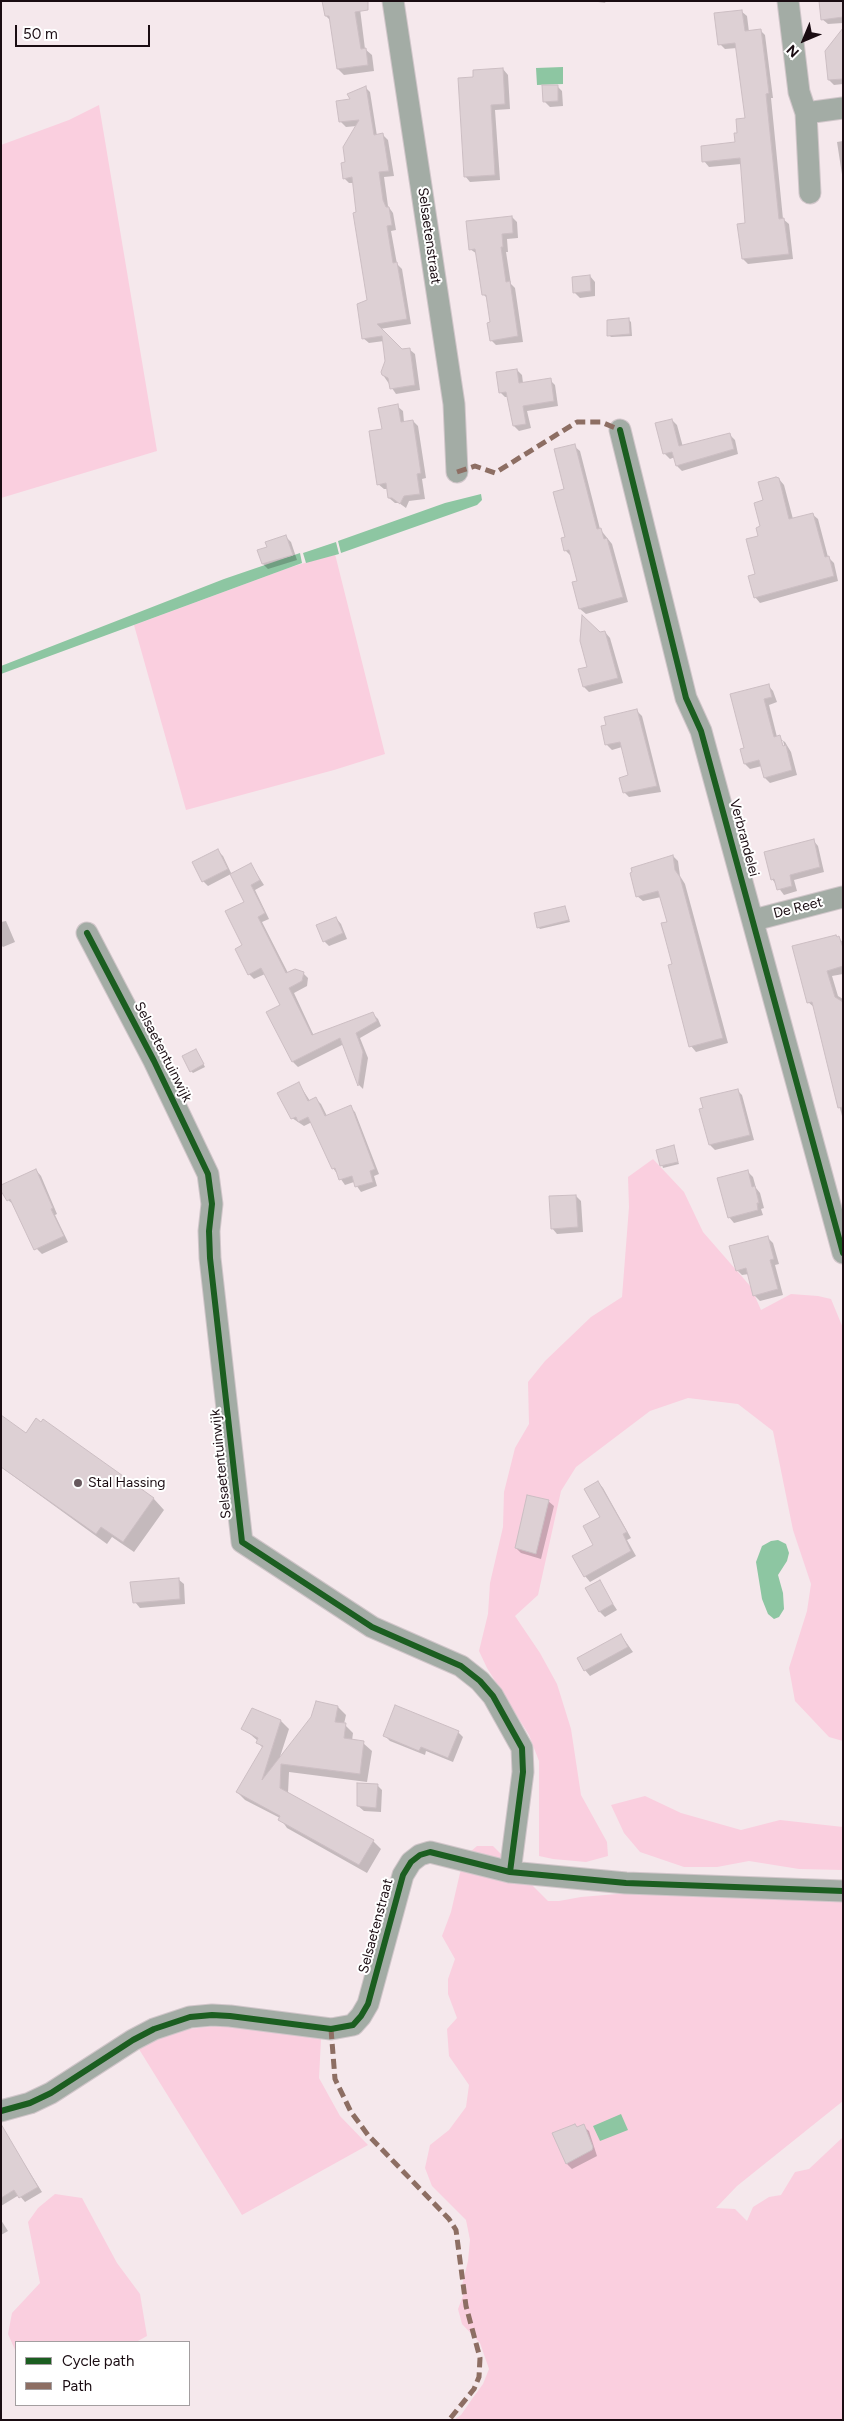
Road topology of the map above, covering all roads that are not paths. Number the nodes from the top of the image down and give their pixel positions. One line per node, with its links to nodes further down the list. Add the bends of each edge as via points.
1 (393, 1): 7 (street, Selsaetenstraat, via 454,404)
2 (788, 1): 4 (street, via 799,92)
3 (843, 108): 4 (street)
4 (806, 113): 5 (street)
5 (810, 193)
6 (620, 430): 9 (street, Verbrandelei, via 686,698 701,731)
7 (457, 472)
8 (843, 897): 9 (street, De Reet)
9 (754, 920): 11 (street, Verbrandelei)
10 (87, 933): 12 (street, Selsaetentuinwijk, via 208,1174 212,1204 210,1258 242,1542 372,1627 461,1666 493,1696 522,1748 523,1772)
11 (843, 1253)
12 (510, 1872): 13 (street, Selsaetenstraat, via 626,1883); 14 (street, Selsaetenstraat, via 430,1852 411,1862 403,1874 368,2004 353,2025 331,2029 212,2014 190,2017 133,2040 51,2093)
13 (843, 1891)
14 (1, 2111)

